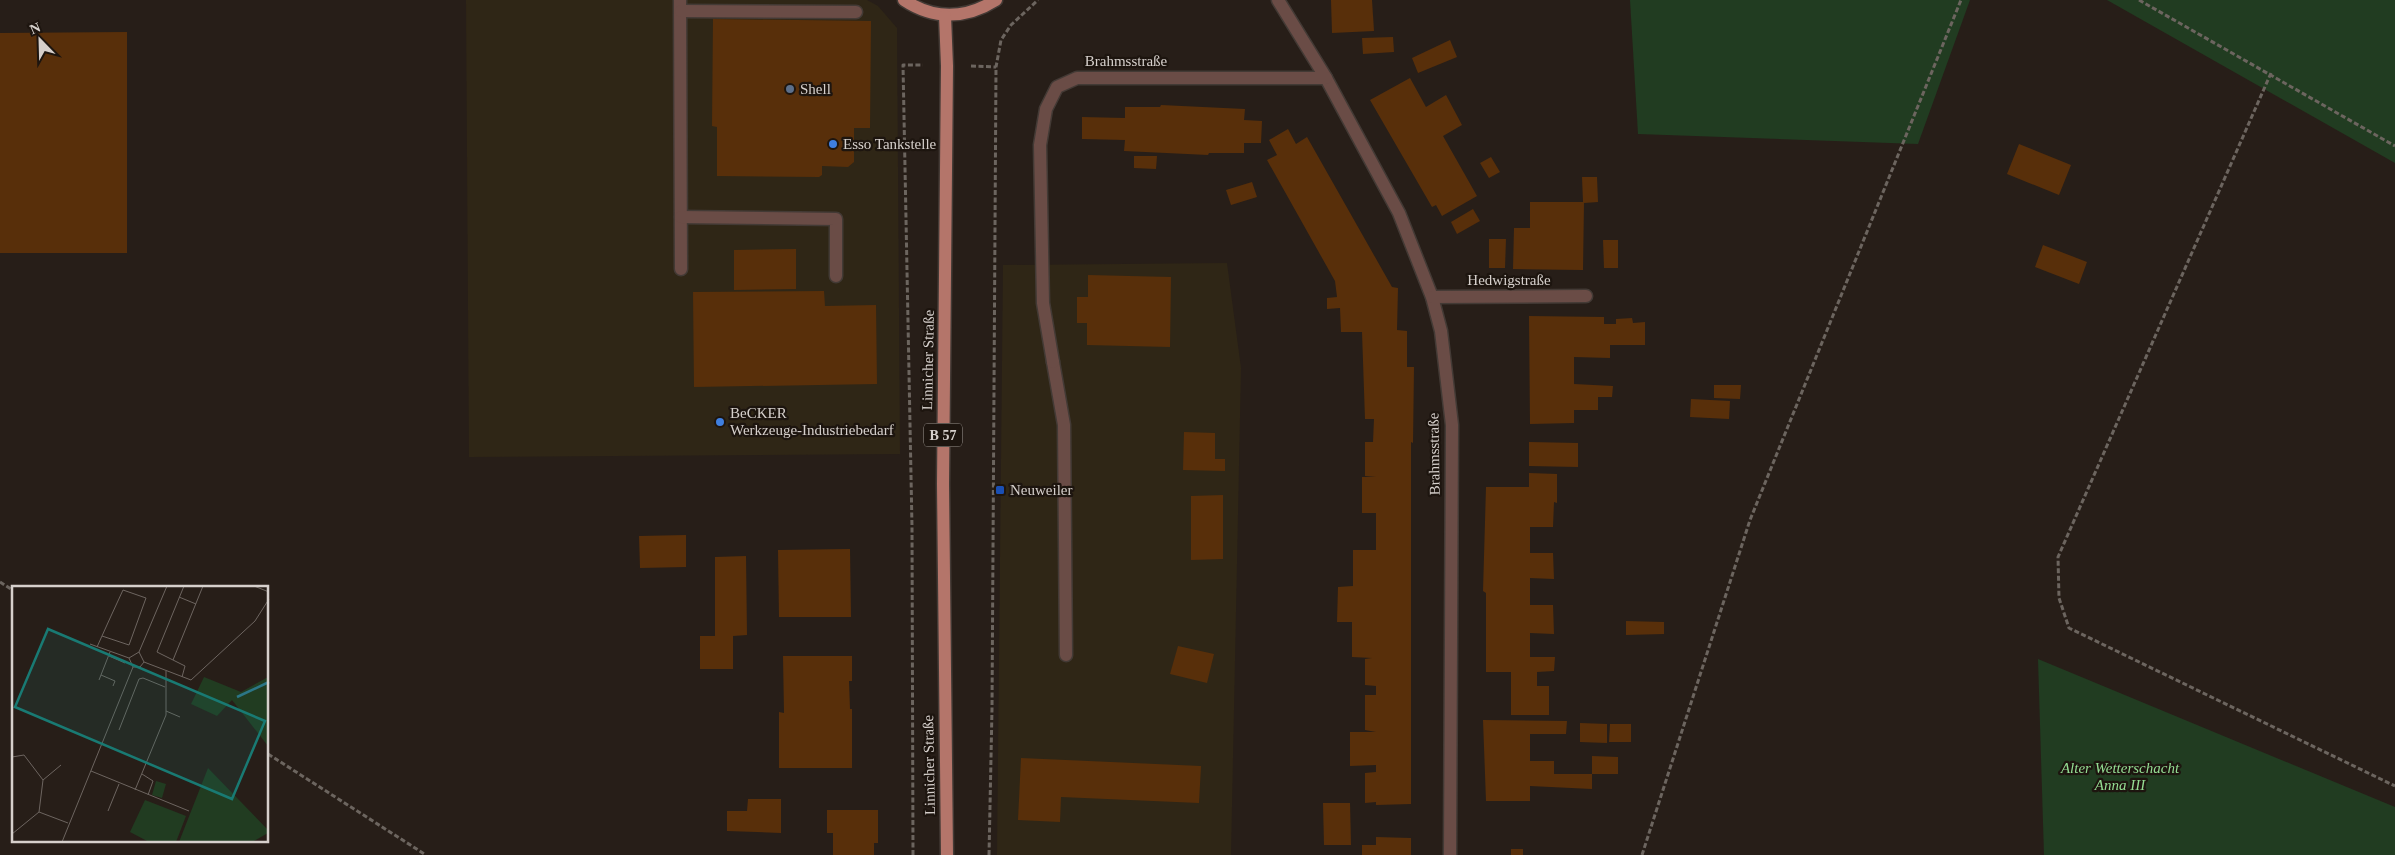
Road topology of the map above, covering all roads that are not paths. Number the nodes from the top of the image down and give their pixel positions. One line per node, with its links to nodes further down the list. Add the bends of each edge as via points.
1 (904, 0): 6 (main road, via 917,9)
2 (996, 0): 6 (main road, via 979,10)
3 (1278, 0): 7 (street, Brahmsstraße)
4 (680, 6): 5 (street); 8 (street)
5 (856, 12)
6 (945, 16): 14 (main road, Linnicher Straße / B 57, via 943,484)
7 (1326, 78): 12 (street, Brahmsstraße, via 1399,213); 13 (street, Brahmsstraße, via 1077,78 1057,87 1046,109 1040,145 1043,303 1064,425)
8 (681, 217): 9 (street); 10 (street, via 836,218)
9 (681, 269)
10 (836, 276)
11 (1586, 296): 12 (street, Hedwigstraße)
12 (1432, 297): 15 (street, Brahmsstraße, via 1441,331 1452,425)
13 (1066, 655)
14 (946, 855)
15 (1450, 855)

